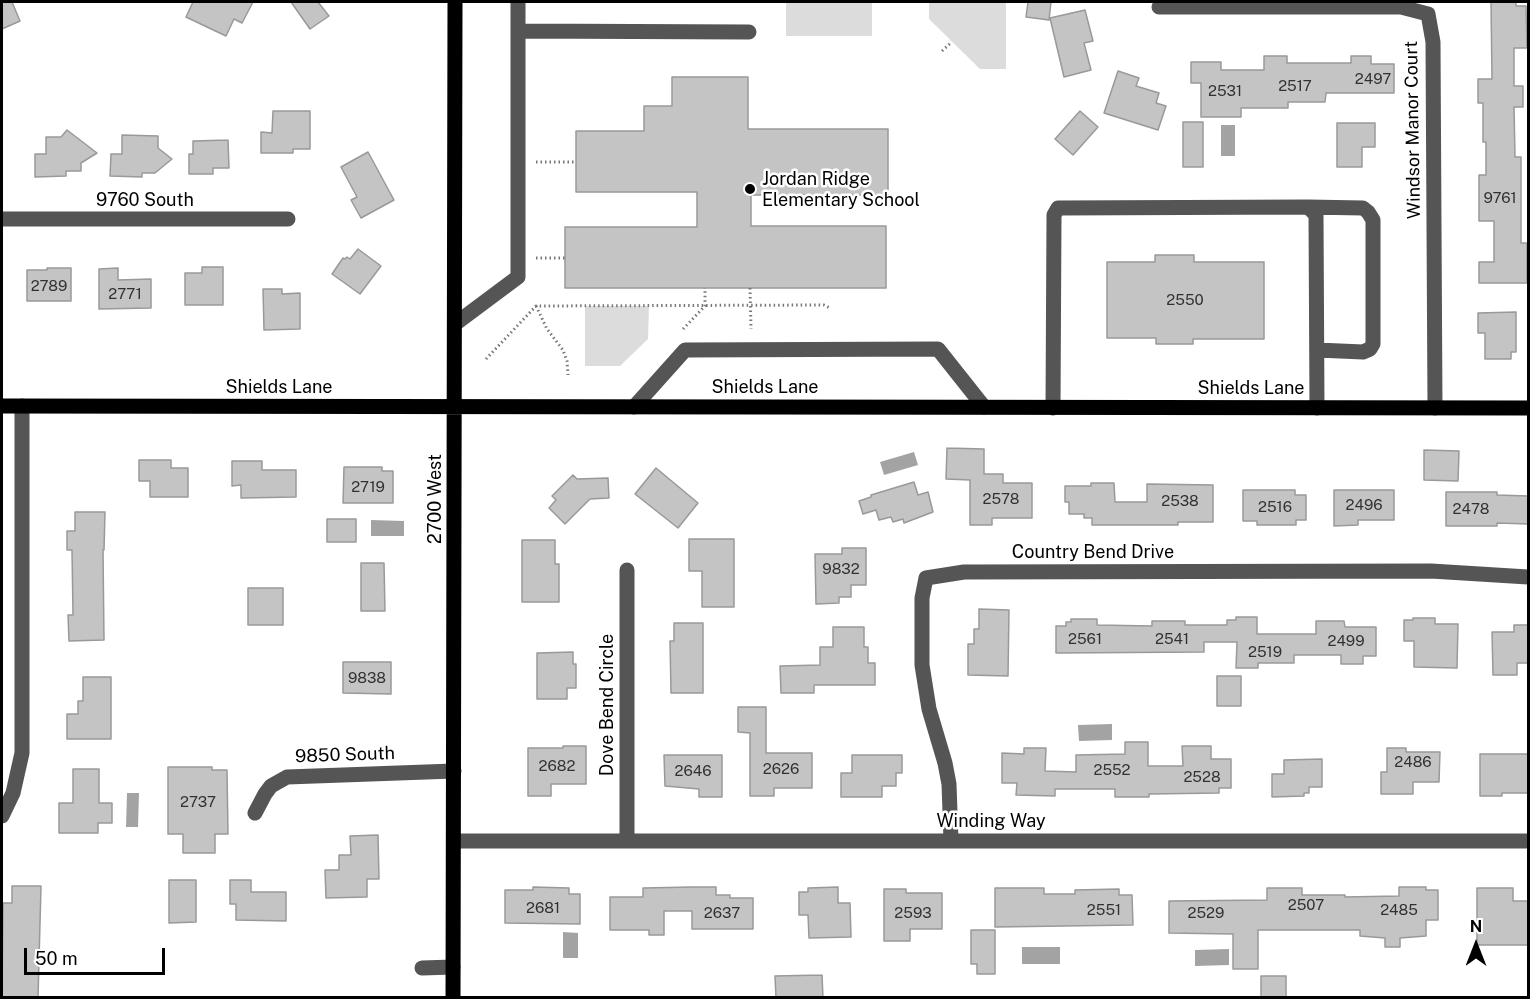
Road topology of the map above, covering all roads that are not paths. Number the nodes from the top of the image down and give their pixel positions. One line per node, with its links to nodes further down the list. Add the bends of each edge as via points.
1 (455, 2): 9 (main road, 2700 West)
2 (518, 2): 4 (street)
3 (1159, 7): 18 (street, Windsor Manor Court, via 1401,7 1428,14 1433,42)
4 (518, 31): 5 (street); 9 (street, via 518,277)
5 (749, 32)
6 (1308, 207): 10 (street, via 1316,215); 10 (street, via 1363,208 1372,220 1373,344 1364,352); 16 (street, via 1058,208 1054,215)
7 (2, 219): 8 (street, 9760 South)
8 (288, 219)
9 (455, 324): 13 (main road, 2700 West)
10 (1317, 350): 17 (street)
11 (2, 406): 12 (main road, Shields Lane)
12 (22, 406): 13 (main road, Shields Lane); 24 (street, via 22,753 13,793)
13 (454, 406): 14 (main road, Shields Lane); 22 (main road, 2700 West)
14 (634, 407): 15 (main road, Shields Lane); 15 (street, via 685,350 938,349)
15 (984, 407): 16 (main road, Shields Lane)
16 (1053, 408): 17 (main road, Shields Lane)
17 (1317, 408): 18 (main road, Shields Lane)
18 (1435, 408): 19 (main road, Shields Lane)
19 (1528, 408)
20 (627, 570): 26 (street, Dove Bend Circle)
21 (1528, 577): 27 (street, Country Bend Drive, via 1431,571 976,572 926,578 922,598 922,665 949,784)
22 (454, 771): 23 (street, 9850 South, via 287,777 272,786); 25 (main road, 2700 West)
23 (255, 813)
24 (2, 816)
25 (454, 841): 26 (street, Winding Way); 30 (main road, 2700 West)
26 (627, 841): 27 (street, Winding Way)
27 (951, 841): 28 (street, Winding Way)
28 (1528, 841)
29 (422, 968): 30 (street)
30 (453, 968): 31 (main road, 2700 West)
31 (453, 998)

